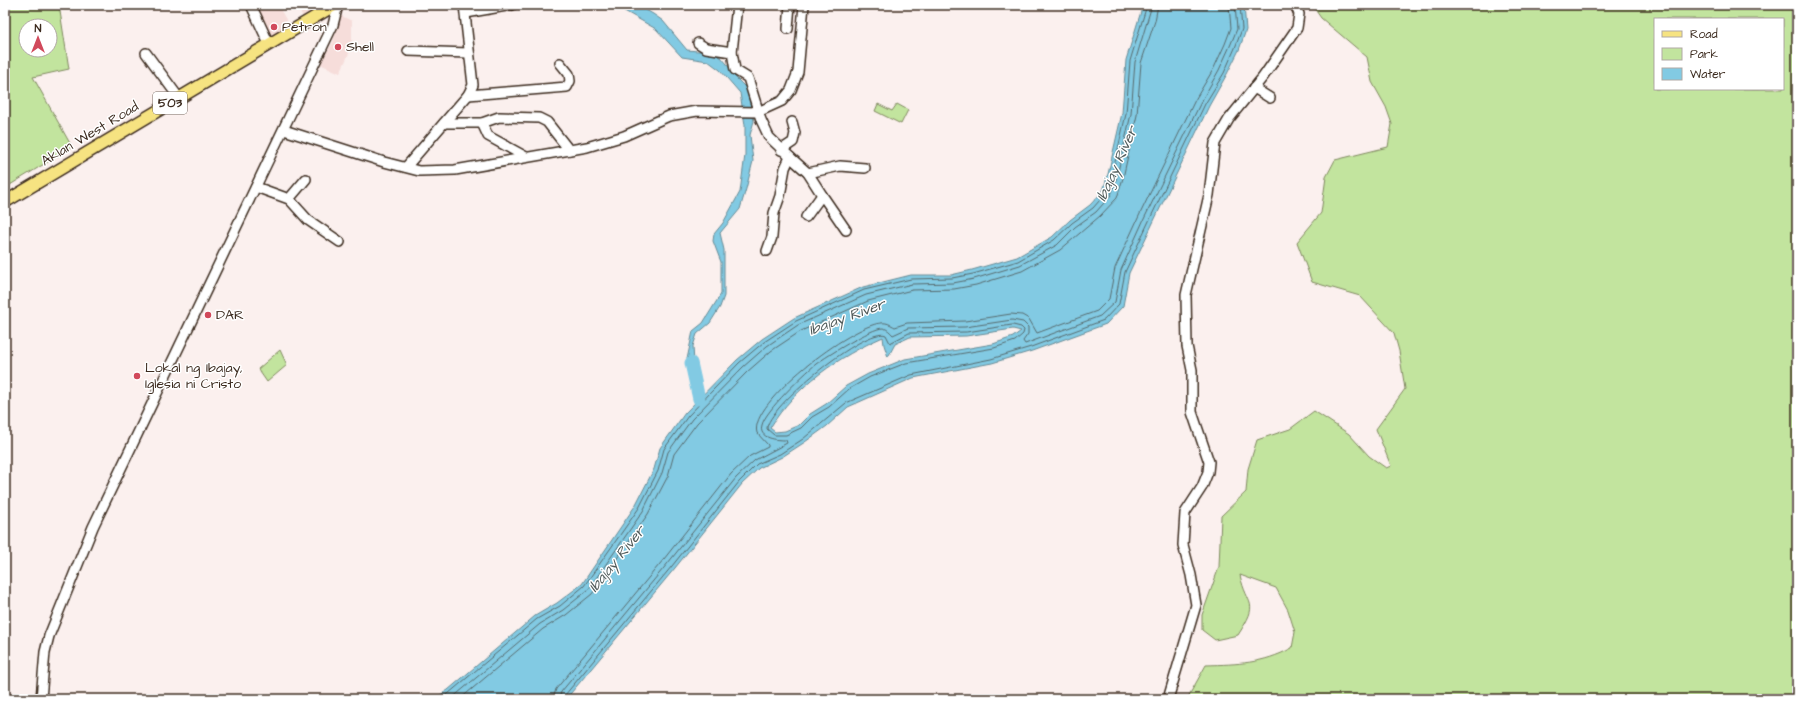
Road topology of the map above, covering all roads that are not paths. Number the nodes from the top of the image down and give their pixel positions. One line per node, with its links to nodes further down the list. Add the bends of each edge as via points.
1 (251, 5): 11 (street)
2 (337, 5): 11 (main road, Aklan West Road / 503); 25 (street, via 333,25)
3 (512, 5): 8 (street)
4 (737, 5): 13 (street)
5 (790, 5): 9 (street)
6 (804, 5): 21 (street, via 798,72 791,90 782,101)
7 (1295, 5): 17 (street, via 1299,14 1296,28)
8 (465, 9): 15 (street)
9 (788, 29)
10 (698, 43): 13 (street, via 706,48)
11 (269, 44): 19 (main road, Aklan West Road / 503)
12 (408, 51): 15 (street)
13 (732, 52): 21 (street, via 735,70 748,78)
14 (146, 53): 19 (street)
15 (469, 53): 18 (street, via 473,85)
16 (560, 63): 18 (street, via 569,74 570,81 567,87)
17 (1254, 88): 20 (street); 43 (street, via 1229,119 1215,143 1209,195 1186,295 1186,346 1192,370 1192,412 1209,462 1202,487 1185,513 1183,545 1196,605)
18 (468, 95): 23 (street)
19 (179, 98): 37 (main road, Aklan West Road / 503)
20 (1270, 98)
21 (758, 112): 26 (street, via 697,111 669,116 624,136); 27 (street, via 769,137)
22 (792, 122): 27 (street, via 795,132 793,142)
23 (444, 123): 24 (street); 30 (street)
24 (482, 123): 26 (street, via 499,117 539,118 547,122); 28 (street, via 488,136)
25 (284, 130): 30 (street); 34 (street)
26 (569, 150): 28 (street)
27 (781, 150): 29 (street)
28 (526, 157): 30 (street, via 455,170 419,171)
29 (790, 157): 32 (street); 41 (street, via 785,168)
30 (406, 167)
31 (866, 168): 32 (street, via 840,166)
32 (808, 173): 35 (street)
33 (306, 179): 36 (street)
34 (256, 187): 36 (street); 42 (street, via 93,527 45,652)
35 (822, 195): 38 (street); 39 (street)
36 (289, 199): 40 (street, via 308,220)
37 (5, 202)
38 (806, 217)
39 (846, 230)
40 (340, 242)
41 (767, 251)
42 (41, 699)
43 (1168, 699)

